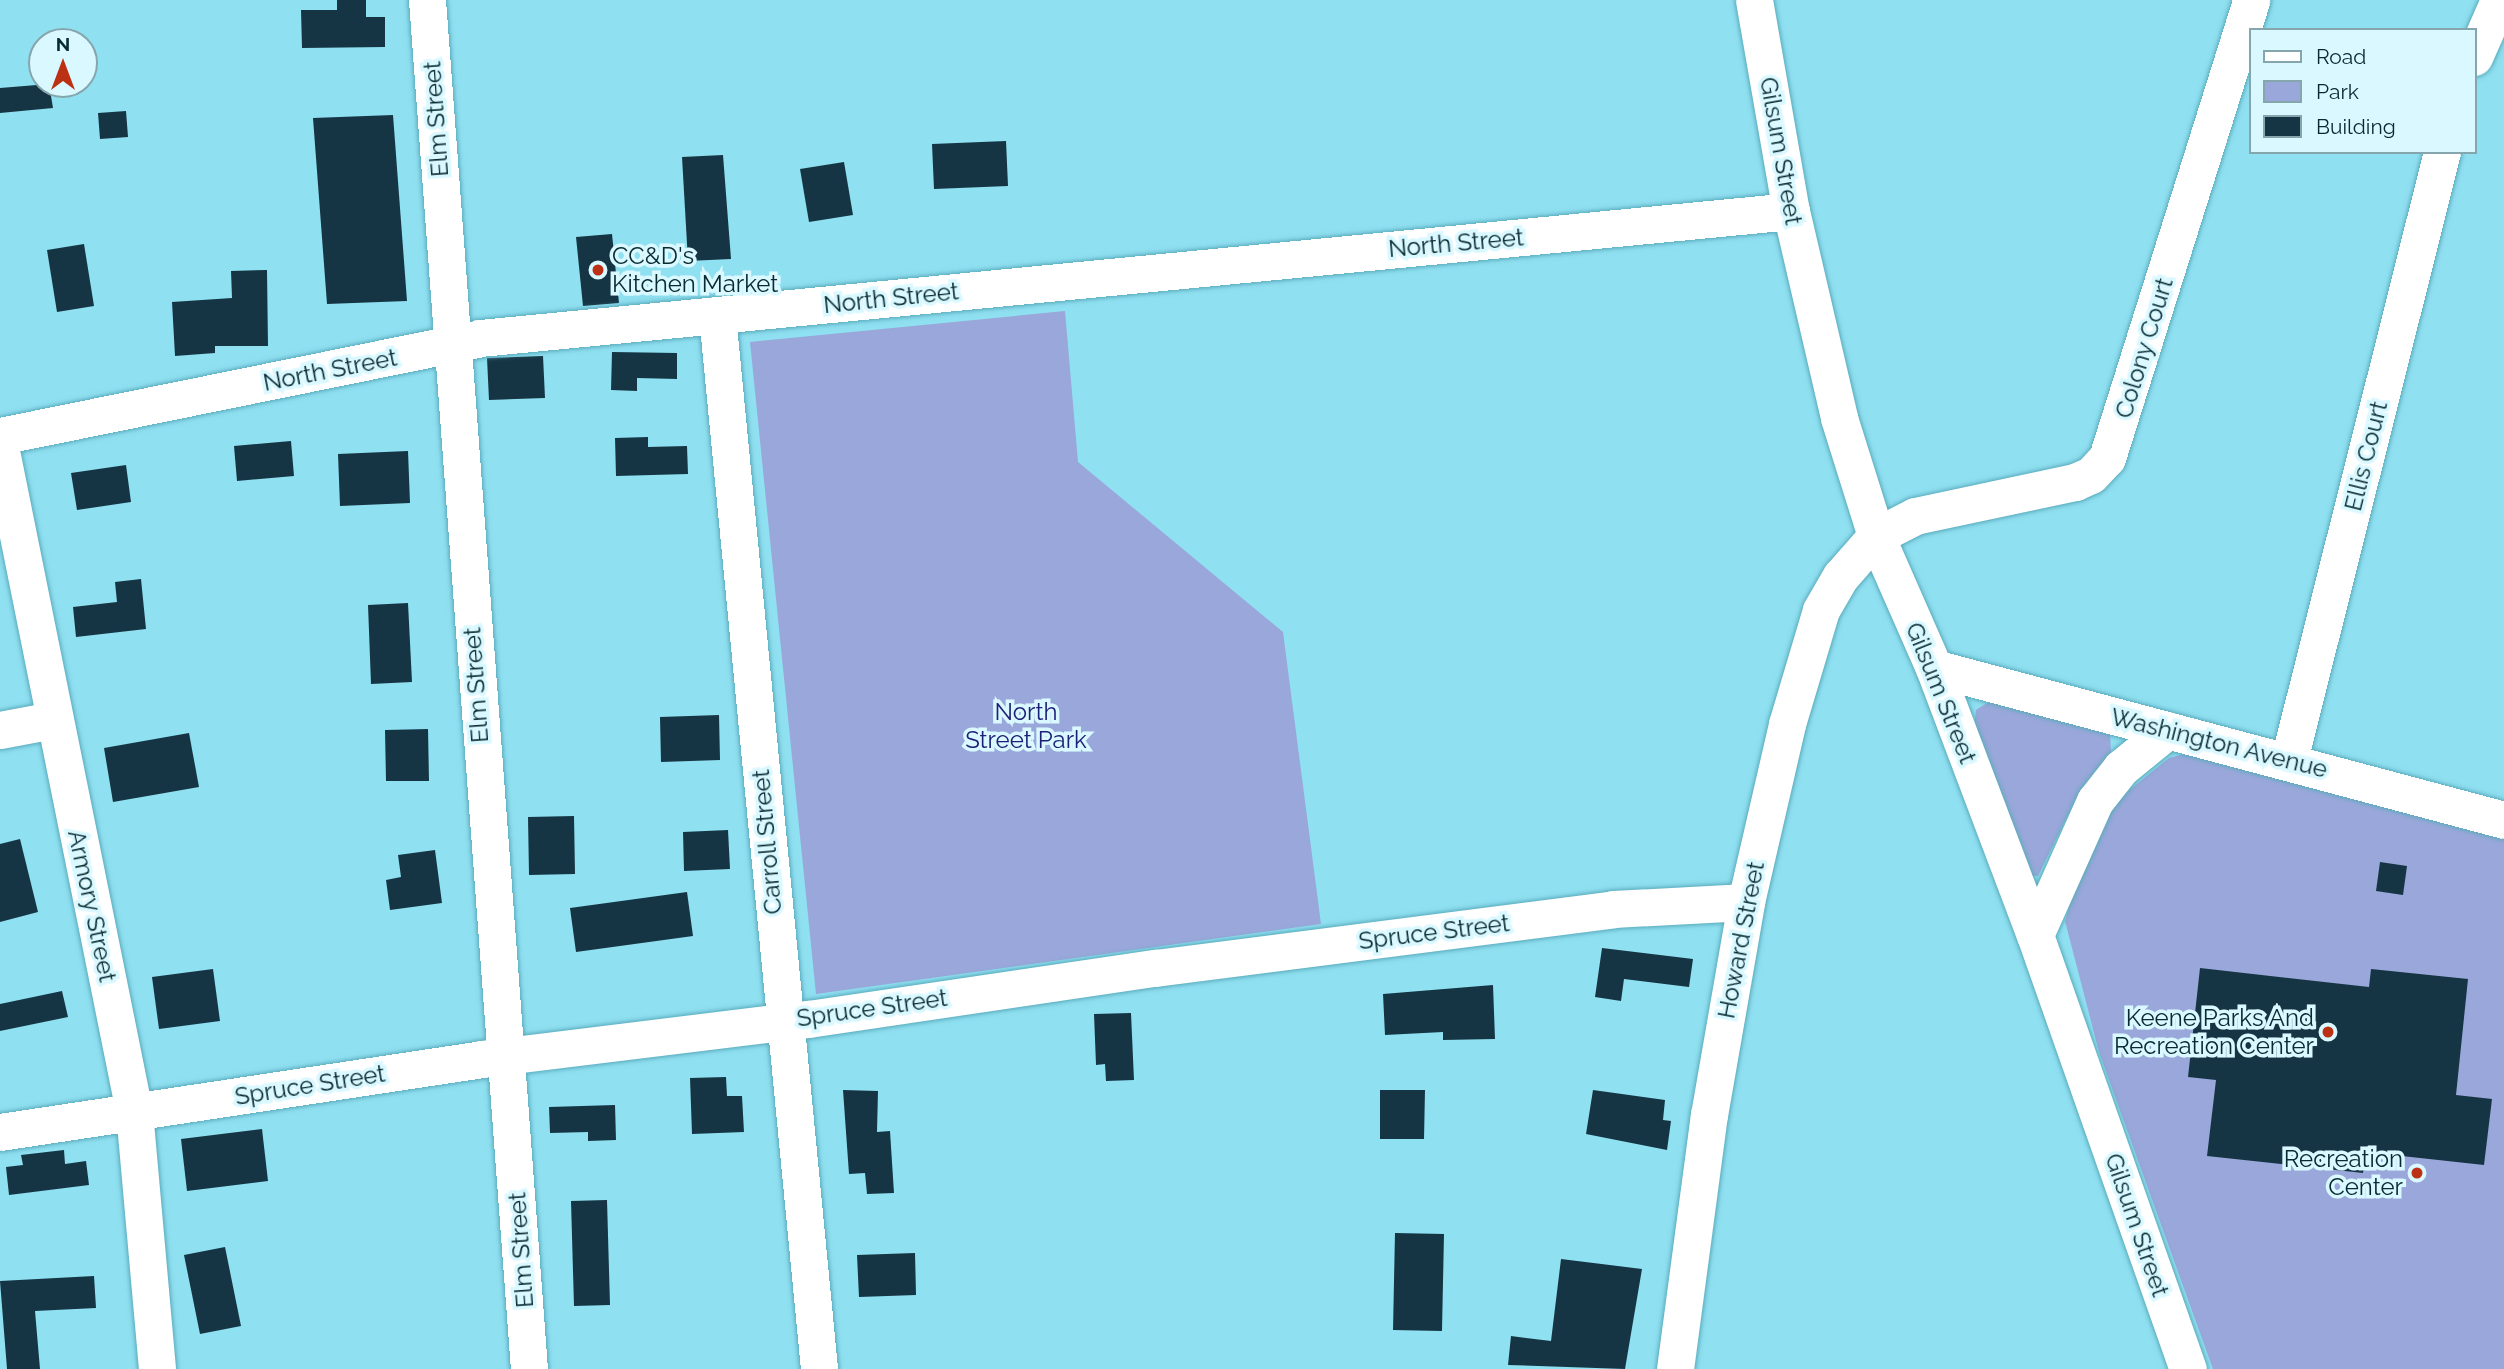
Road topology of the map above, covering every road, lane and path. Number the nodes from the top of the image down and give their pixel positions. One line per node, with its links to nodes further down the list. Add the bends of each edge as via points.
1 (428, 0): 9 (street, Elm Street)
2 (1754, 0): 7 (street, Gilsum Street)
3 (2251, 0): 12 (street, Colony Court, via 2107,458 2091,475 2075,482 1915,516)
4 (2499, 0): 5 (street)
5 (2476, 52)
6 (2441, 154): 17 (street, Ellis Court)
7 (1791, 211): 8 (street, North Street); 12 (street, Gilsum Street, via 1839,418)
8 (717, 315): 9 (street, North Street, via 480,338); 21 (street, Carroll Street)
9 (452, 346): 10 (street, North Street); 22 (street, Elm Street)
10 (0, 436)
11 (0, 446): 14 (street, Armory Street)
12 (1877, 536): 13 (street, Gilsum Street); 19 (street, Howard Street, via 1841,576 1821,610 1787,724)
13 (1934, 668): 16 (street, Washington Avenue); 20 (street, Gilsum Street)
14 (53, 719): 15 (street); 23 (street, Armory Street)
15 (0, 730)
16 (2168, 730): 17 (street, Washington Avenue); 20 (street, via 2121,768 2095,801)
17 (2289, 760): 18 (street, Washington Avenue)
18 (2504, 820)
19 (1746, 902): 21 (street, Spruce Street, via 1614,909); 28 (street, Howard Street, via 1709,1115)
20 (2035, 935): 29 (street, Gilsum Street)
21 (784, 1020): 22 (street, Spruce Street); 27 (street, Carroll Street)
22 (507, 1055): 23 (street, Spruce Street); 26 (street, Elm Street)
23 (134, 1111): 24 (street, Spruce Street); 25 (street, Armory Street)
24 (0, 1132)
25 (157, 1369)
26 (529, 1369)
27 (819, 1369)
28 (1675, 1369)
29 (2188, 1369)

